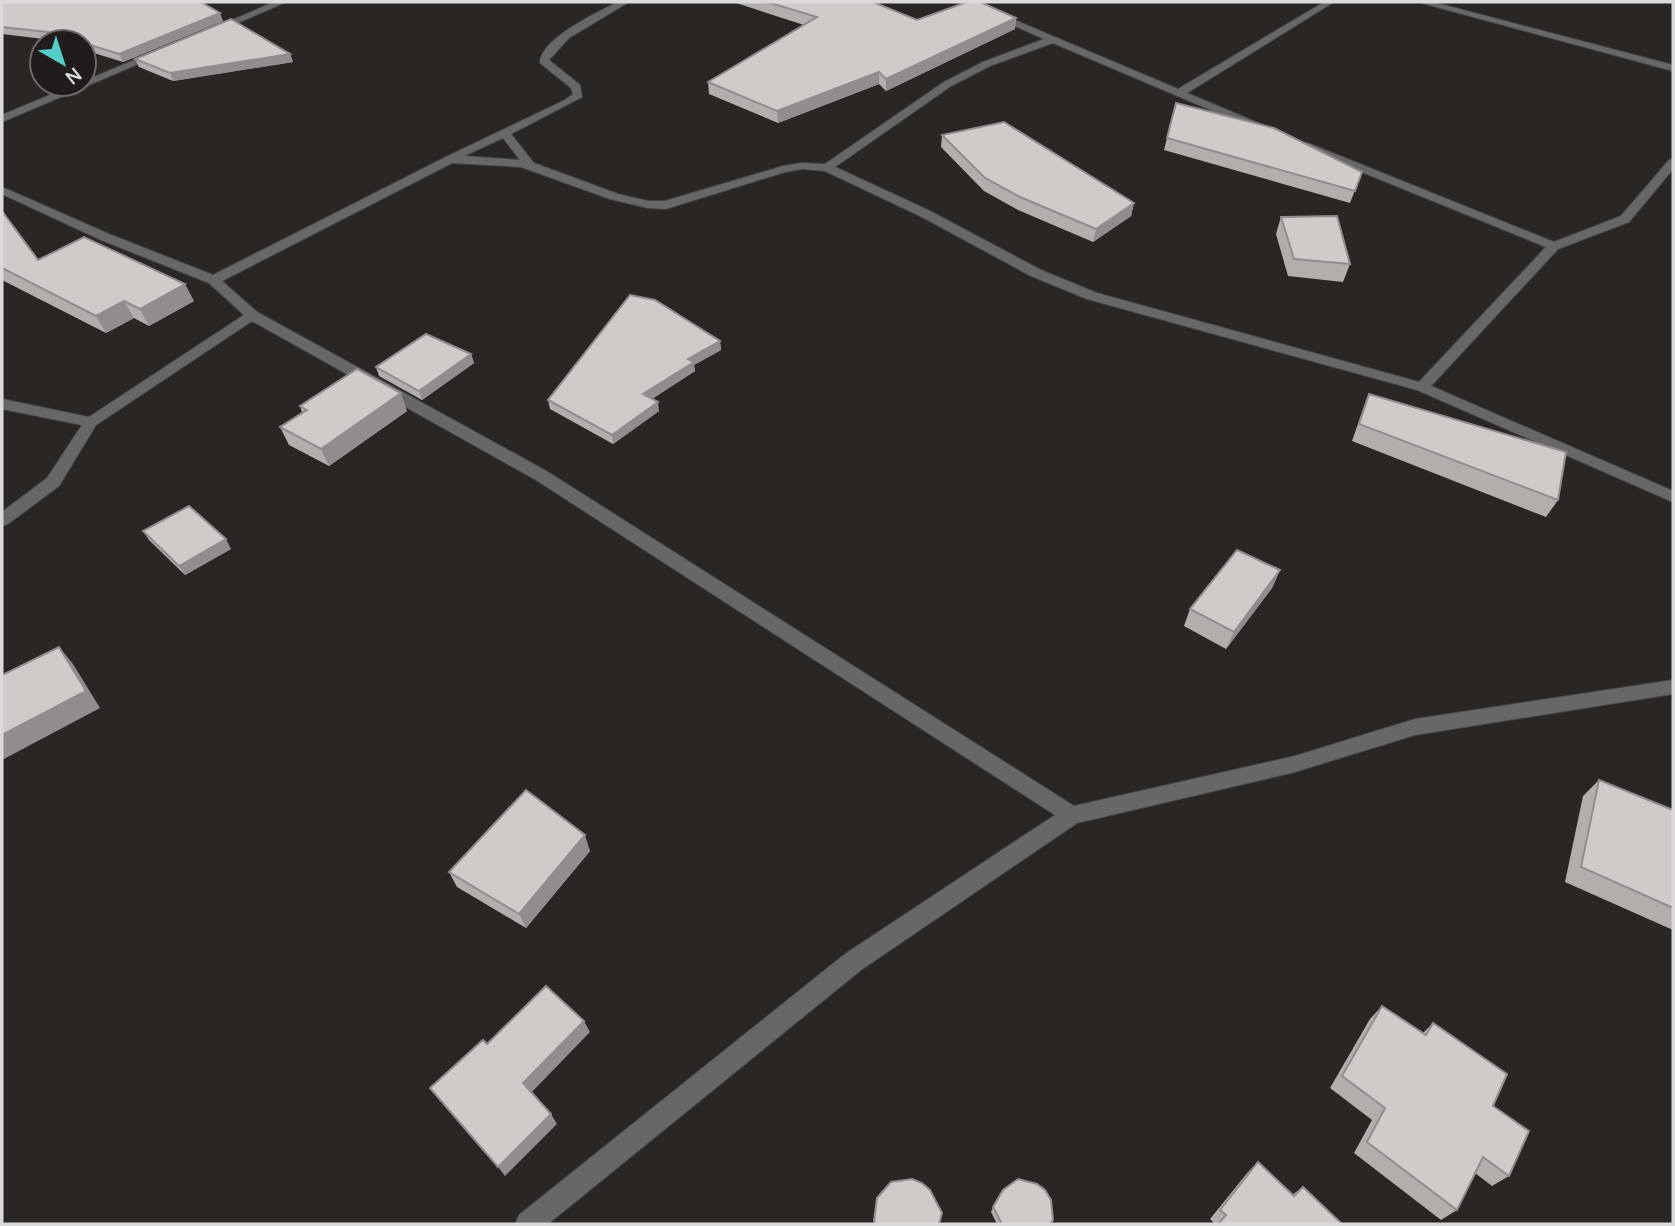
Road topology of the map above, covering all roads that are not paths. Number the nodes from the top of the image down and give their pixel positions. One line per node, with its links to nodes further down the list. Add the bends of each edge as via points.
1 (281, 2): 6 (street)
2 (624, 2): 13 (street, via 545,53 544,61 576,88 578,95)
3 (965, 2): 7 (street)
4 (1330, 2): 10 (street)
5 (1423, 2): 9 (street)
6 (205, 34)
7 (1051, 40): 10 (street); 18 (street, via 966,74 921,100)
8 (167, 50): 11 (street)
9 (1673, 68)
10 (1177, 94): 12 (street)
11 (2, 119)
12 (1265, 130)
13 (505, 133): 15 (street); 17 (street)
14 (1290, 140): 20 (street)
15 (450, 159): 17 (street); 21 (street)
16 (1673, 162): 20 (street, via 1625,219)
17 (530, 166): 18 (street, via 646,205 666,205 783,169)
18 (827, 168): 23 (street, via 1036,273 1092,296)
19 (2, 190): 21 (street)
20 (1554, 246): 23 (street)
21 (214, 280): 22 (street)
22 (252, 315): 25 (street); 29 (street, via 542,476)
23 (1422, 387): 26 (street)
24 (2, 404): 25 (street)
25 (91, 422): 27 (street, via 53,482)
26 (1673, 497)
27 (2, 520)
28 (1673, 687): 29 (street, via 1415,727 1295,764)
29 (1072, 815): 30 (street, via 853,962)
30 (528, 1224)

